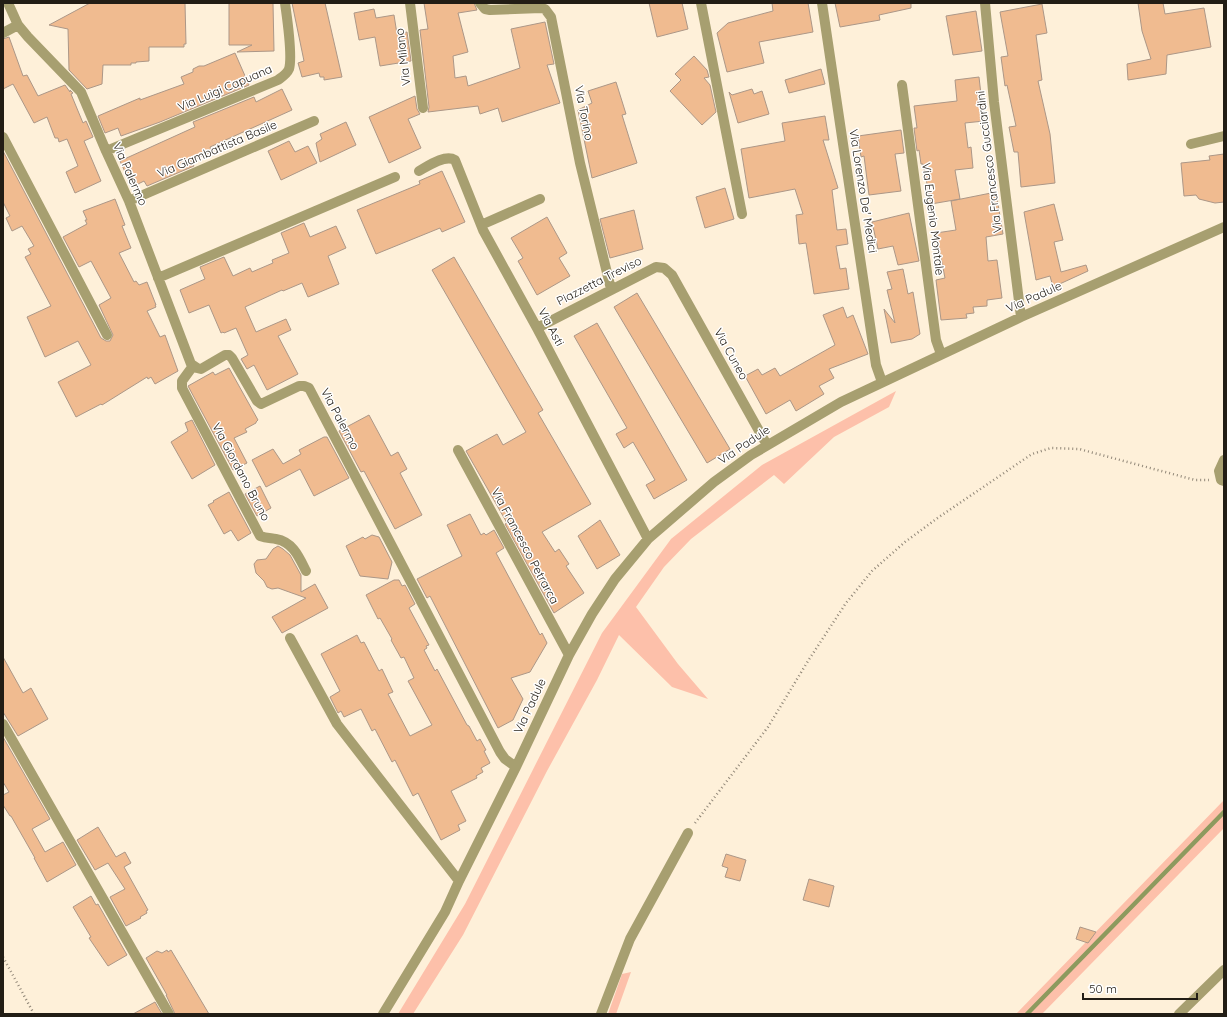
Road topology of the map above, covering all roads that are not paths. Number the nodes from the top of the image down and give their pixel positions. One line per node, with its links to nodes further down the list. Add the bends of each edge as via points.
1 (8, 3): 8 (street, Via Palermo)
2 (285, 3): 16 (street, Via Luigi Capuana, via 290,59 288,69 282,78)
3 (410, 3): 11 (street, Via Milano)
4 (480, 3): 26 (street, Via Torino, via 485,9 490,10 541,8 551,17 580,163)
5 (701, 3): 21 (street)
6 (822, 3): 32 (street, Via Lorenzo De' Medici, via 876,365)
7 (985, 3): 27 (street, Via Francesco Gucciardini, via 994,102)
8 (18, 25): 9 (street); 16 (street, Via Palermo, via 81,92)
9 (3, 33)
10 (902, 85): 30 (street, Via Eugenio Montale, via 936,340)
11 (423, 108)
12 (314, 121): 20 (street, Via Giambattista Basile)
13 (1224, 136): 15 (street)
14 (3, 137): 29 (street)
15 (1191, 144)
16 (106, 152): 20 (street, Via Palermo)
17 (419, 171): 22 (street, Via Asti, via 444,159 455,160)
18 (395, 177): 25 (street)
19 (540, 199): 22 (street)
20 (129, 201): 25 (street, Via Palermo)
21 (742, 214)
22 (481, 224): 28 (street, Via Asti)
23 (1224, 227): 27 (street, Via Padule)
24 (672, 275): 26 (street, Piazzetta Treviso, via 664,268 656,266); 33 (street, Via Cuneo)
25 (158, 278): 31 (street, Via Palermo)
26 (611, 289): 28 (street, Piazzetta Treviso)
27 (1021, 317): 30 (street, Via Padule)
28 (537, 328): 37 (street, Via Asti)
29 (107, 335)
30 (941, 354): 32 (street, Via Padule)
31 (193, 366): 38 (street, Via Giordano Bruno, via 182,381 182,388 260,536 276,539 292,547); 42 (street, Via Palermo, via 201,369 229,354 262,404 299,386 309,388 500,752)
32 (882, 382): 33 (street, Via Padule)
33 (766, 445): 37 (street, Via Padule, via 714,482)
34 (458, 450): 40 (street, Via Francesco Petrarca)
35 (1224, 460): 36 (street, via 1219,471)
36 (1223, 480)
37 (648, 539): 40 (street, Via Padule, via 615,579)
38 (306, 571)
39 (290, 638): 44 (street, via 337,724)
40 (568, 655): 42 (street, Via Padule)
41 (3, 724): 46 (street)
42 (516, 767): 44 (street, Via Padule)
43 (688, 833): 48 (street, via 630,939)
44 (458, 881): 47 (street, Via Padule, via 445,912)
45 (1224, 970): 49 (street)
46 (169, 1014)
47 (383, 1014)
48 (600, 1014)
49 (1179, 1014)

